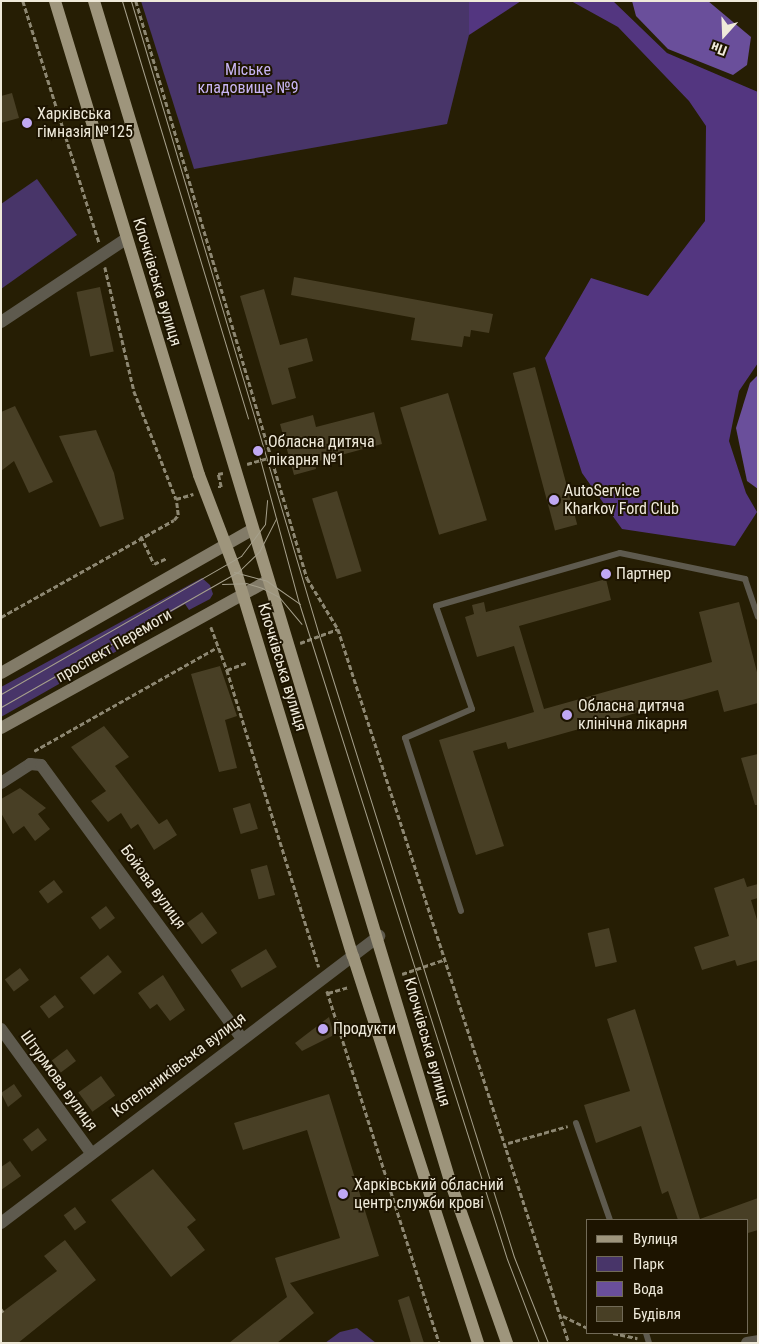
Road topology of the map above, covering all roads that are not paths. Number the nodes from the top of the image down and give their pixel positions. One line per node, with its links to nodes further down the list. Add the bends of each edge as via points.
1 (55, 1): 3 (main road, Клочківська вулиця)
2 (94, 1): 5 (main road, Клочківська вулиця)
3 (126, 239): 4 (street); 6 (main road, Клочківська вулиця, via 205,490)
4 (1, 322)
5 (252, 530): 6 (main road, проспект Перемоги); 7 (main road, Клочківська вулиця)
6 (227, 544): 8 (main road, Клочківська вулиця); 10 (main road, проспект Перемоги)
7 (267, 581): 8 (main road, проспект Перемоги); 14 (main road, Клочківська вулиця)
8 (242, 591): 11 (main road, проспект Перемоги); 15 (main road, Клочківська вулиця)
9 (758, 617): 13 (lane, via 745,579 620,553 436,606 472,709 405,738)
10 (1, 673)
11 (1, 728)
12 (1, 783): 17 (street, Бойова вулиця, via 31,758 41,765 78,811)
13 (461, 911)
14 (379, 936): 15 (street, Котельниківська вулиця); 24 (main road, Клочківська вулиця, via 450,1181)
15 (353, 956): 17 (street, Котельниківська вулиця); 23 (main road, Клочківська вулиця)
16 (1, 1029): 19 (street, Штурмова вулиця)
17 (241, 1038): 19 (street, Котельниківська вулиця)
18 (576, 1124): 20 (lane)
19 (92, 1153): 21 (street, Котельниківська вулиця)
20 (610, 1219)
21 (1, 1223)
22 (758, 1341): 25 (street)
23 (478, 1343)
24 (506, 1343)
25 (747, 1343)

